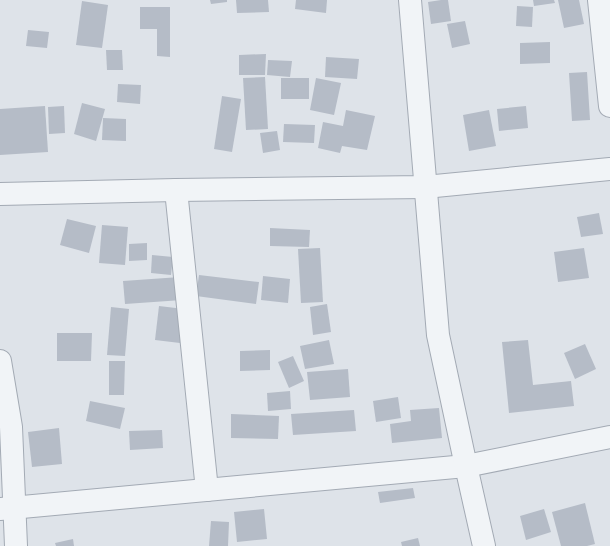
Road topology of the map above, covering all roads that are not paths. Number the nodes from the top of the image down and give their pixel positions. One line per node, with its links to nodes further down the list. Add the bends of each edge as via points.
1 (410, 0): 5 (street)
2 (599, 0): 3 (street)
3 (610, 106)
4 (610, 169): 5 (street)
5 (425, 187): 6 (street); 10 (street, via 438,335)
6 (176, 190): 7 (street); 11 (street)
7 (0, 194)
8 (0, 361): 12 (street, via 11,427)
9 (610, 437): 10 (street)
10 (466, 466): 11 (street); 14 (street)
11 (207, 490): 12 (street)
12 (7, 508): 13 (street)
13 (16, 546)
14 (484, 546)

